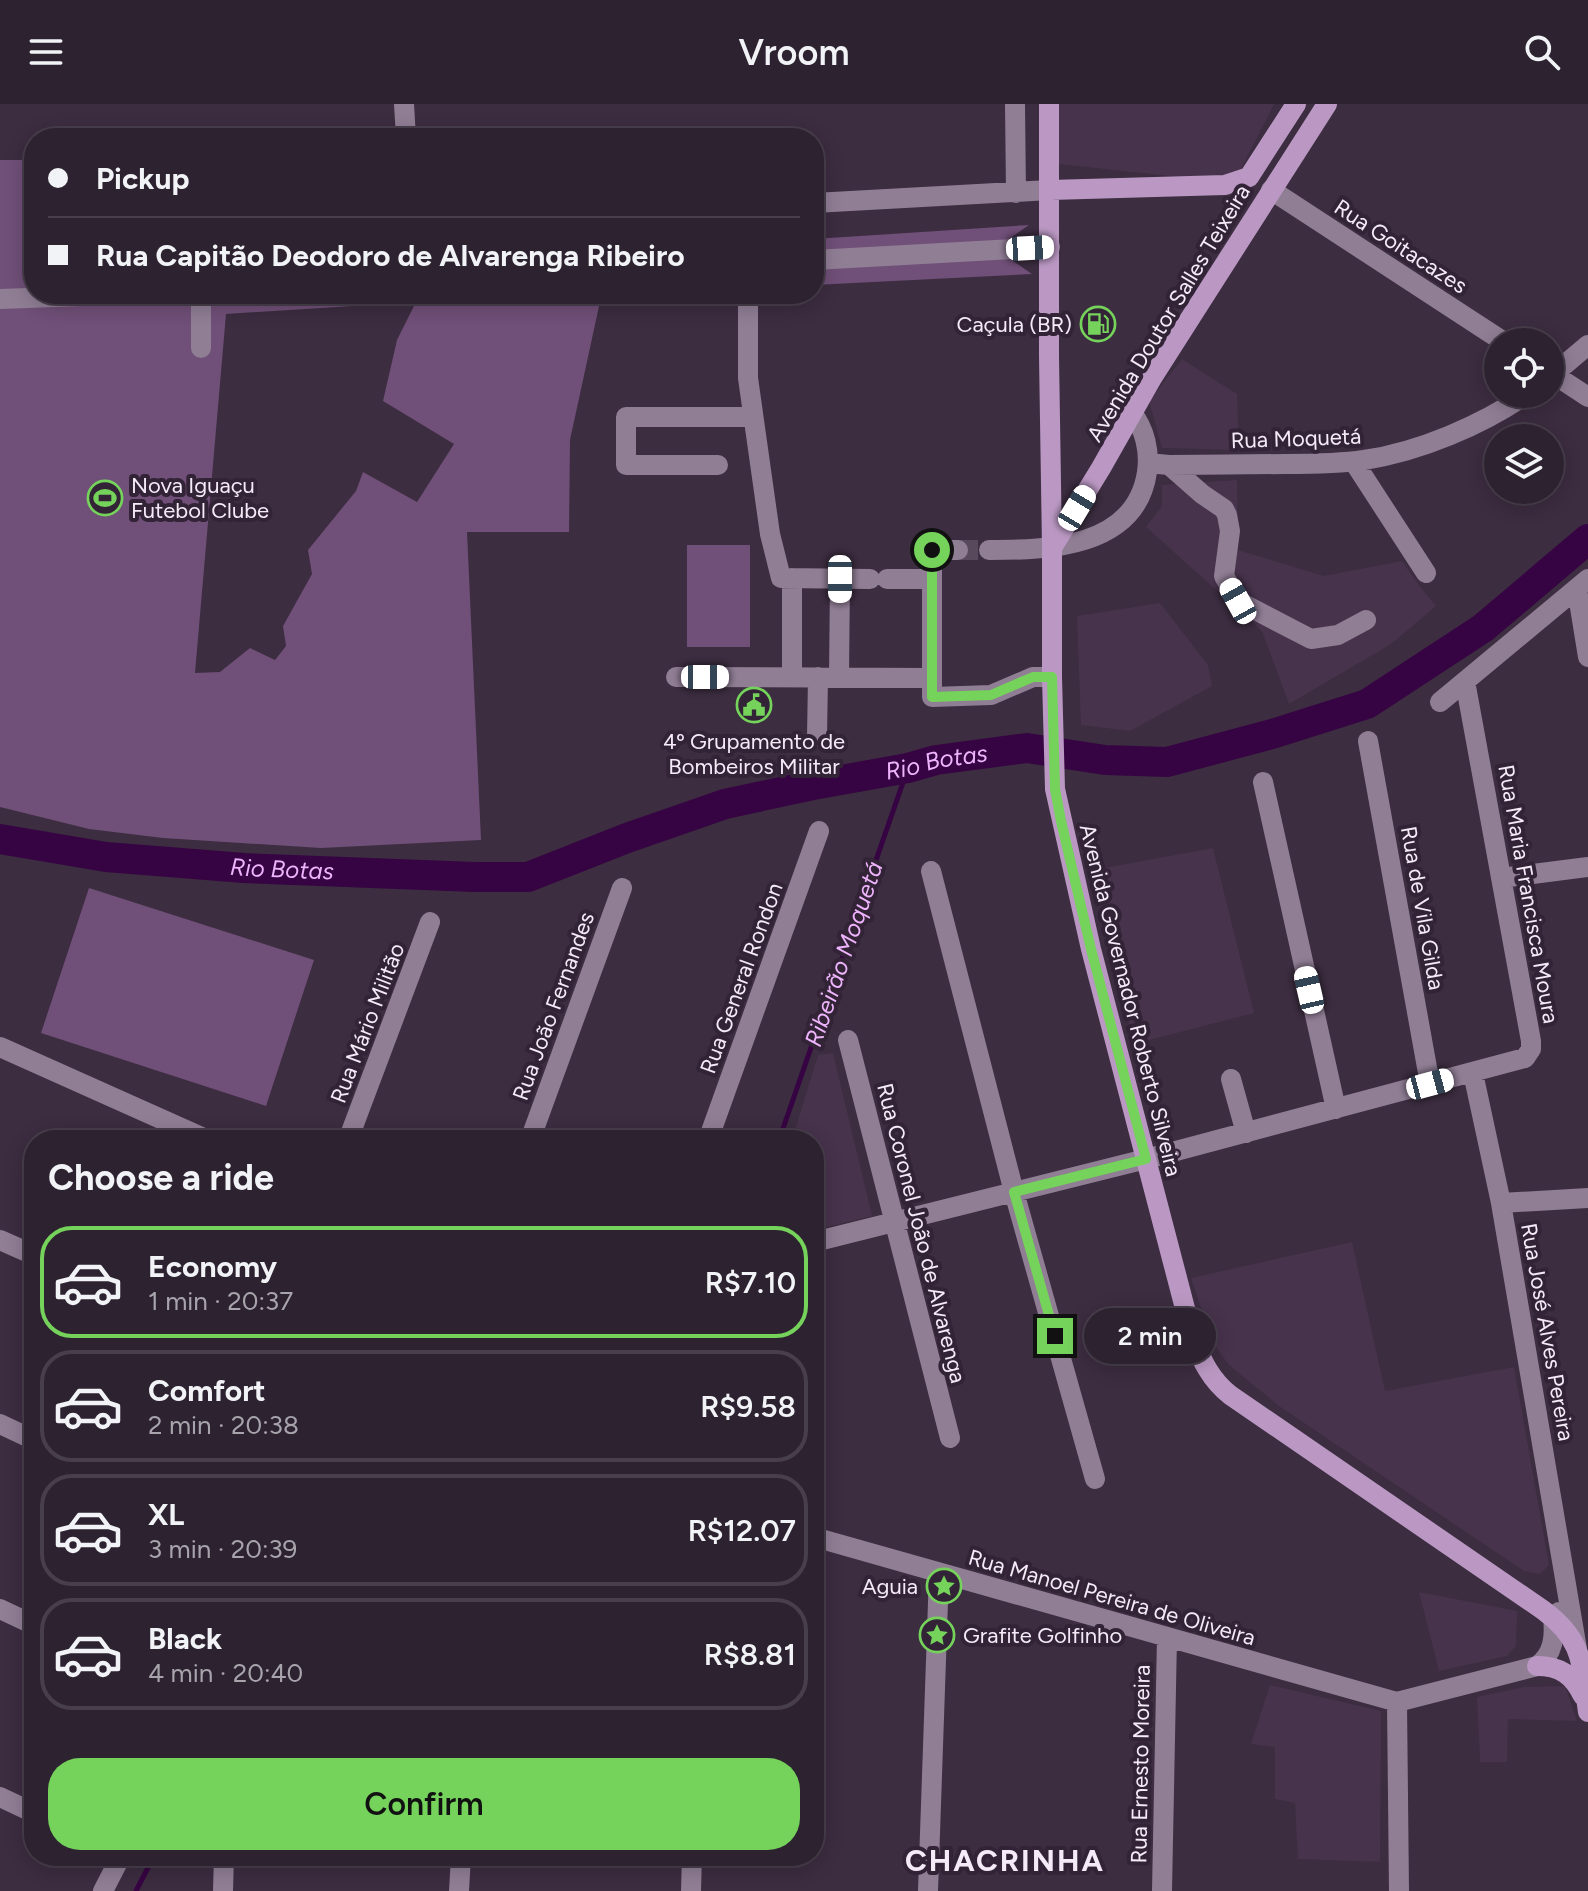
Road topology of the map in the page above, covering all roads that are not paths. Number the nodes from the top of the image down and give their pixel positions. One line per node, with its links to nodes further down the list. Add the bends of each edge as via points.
1 (404, 104): 6 (street)
2 (1015, 104): 10 (street)
3 (1049, 104): 8 (main road, Avenida Governador Roberto Silveira)
4 (1296, 104): 7 (main road, Avenida Doutor Salles Teixeira)
5 (1327, 104): 9 (main road, Avenida Doutor Salles Teixeira)
6 (405, 128)
7 (1249, 177): 8 (main road, via 1225,185); 9 (main road)
8 (1050, 190): 10 (street); 14 (main road, Avenida Governador Roberto Silveira)
9 (1271, 190): 20 (street, Rua Goitacazes); 27 (main road, Avenida Doutor Salles Teixeira)
10 (1016, 193): 12 (street)
11 (824, 194): 12 (street)
12 (843, 202): 13 (street)
13 (824, 203)
14 (1050, 247): 15 (street); 32 (main road, Avenida Governador Roberto Silveira)
15 (824, 259)
16 (24, 298): 17 (street)
17 (0, 299)
18 (201, 304): 22 (street)
19 (748, 304): 28 (street)
20 (1484, 329)
21 (1588, 345): 23 (street)
22 (201, 348)
23 (1564, 364)
24 (1564, 383): 25 (street)
25 (1588, 397)
26 (1503, 408): 29 (street, Rua Moquetá, via 1437,440)
27 (1132, 413): 30 (street); 33 (main road, Avenida Doutor Salles Teixeira)
28 (753, 417): 31 (street, via 626,417 626,465); 38 (street, via 770,534 781,578)
29 (1354, 462): 30 (street, Rua Moquetá); 37 (street)
30 (1159, 464): 34 (street, via 1120,521 1084,541); 42 (street, via 1224,509 1230,531 1224,576 1238,601 1311,639 1338,635)
31 (718, 465)
32 (1050, 468): 33 (main road, via 1062,483); 34 (main road, Avenida Governador Roberto Silveira)
33 (1089, 488): 34 (main road, Avenida Doutor Salles Teixeira)
34 (1052, 548): 36 (street); 48 (main road, Avenida Governador Roberto Silveira)
35 (958, 550): 40 (street, via 932,546)
36 (989, 550)
37 (1426, 573)
38 (792, 578): 39 (street); 45 (street)
39 (840, 579): 40 (street); 47 (street)
40 (932, 579): 49 (street)
41 (1582, 584): 43 (street); 50 (street)
42 (1366, 620)
43 (1588, 657)
44 (676, 677): 45 (street)
45 (792, 677): 46 (street)
46 (818, 677): 47 (street); 52 (street)
47 (839, 677): 49 (street)
48 (1052, 677): 49 (street, via 1033,677 991,695 932,697); 72 (main road, Avenida Governador Roberto Silveira, via 1055,789)
49 (932, 678)
50 (1465, 681): 51 (street); 58 (street, Rua Maria Francisca Moura)
51 (1440, 702)
52 (817, 737)
53 (1368, 741): 65 (street, Rua de Vila Gilda)
54 (1263, 782): 66 (street)
55 (819, 831): 70 (street, Rua General Rondon)
56 (1588, 867): 58 (street)
57 (931, 871): 73 (street)
58 (1501, 878): 63 (street, Rua Maria Francisca Moura, via 1531,1049 1523,1059)
59 (622, 888): 69 (street, Rua João Fernandes)
60 (430, 922): 68 (street, Rua Mário Militão)
61 (848, 1040): 76 (street, Rua Coronel João de Alvarenga)
62 (0, 1047): 67 (street)
63 (1473, 1073): 65 (street, Rua Maria Francisca Moura); 75 (street, Rua José Alves Pereira)
64 (1231, 1079): 71 (street)
65 (1430, 1084): 66 (street, Rua Maria Francisca Moura)
66 (1336, 1109): 71 (street, Rua Maria Francisca Moura)
67 (186, 1130)
68 (352, 1130)
69 (534, 1130)
70 (712, 1130)
71 (1246, 1133): 72 (street, Rua Maria Francisca Moura)
72 (1146, 1159): 73 (street, Rua Maria Francisca Moura); 88 (main road, Avenida Governador Roberto Silveira, via 1193,1339 1214,1380)
73 (1014, 1192): 76 (street, Rua Maria Francisca Moura); 83 (street)
74 (1588, 1198): 75 (street)
75 (1501, 1203): 86 (street, Rua José Alves Pereira)
76 (893, 1222): 77 (street, Rua Maria Francisca Moura); 82 (street, Rua Coronel João de Alvarenga)
77 (824, 1239)
78 (0, 1240): 79 (street)
79 (24, 1251)
80 (0, 1424): 81 (street)
81 (24, 1435)
82 (950, 1438)
83 (1095, 1479)
84 (824, 1540): 85 (street, Rua Manoel Pereira de Oliveira)
85 (939, 1573): 90 (street, Rua Manoel Pereira de Oliveira); 105 (street)
86 (1578, 1596): 88 (street); 91 (street, Rua José Alves Pereira)
87 (0, 1609): 89 (street)
88 (1553, 1617): 91 (main road, Avenida Governador Roberto Silveira); 92 (street, via 1552,1647)
89 (24, 1620)
90 (1167, 1637): 93 (street, Rua Manoel Pereira de Oliveira); 106 (street, Rua Ernesto Moreira)
91 (1577, 1649): 94 (main road, Avenida Governador Roberto Silveira)
92 (1537, 1666): 93 (street); 94 (main road, via 1566,1673)
93 (1397, 1702): 107 (street)
94 (1587, 1707)
95 (0, 1797): 96 (street)
96 (24, 1808)
97 (116, 1866): 101 (street)
98 (224, 1866): 102 (street)
99 (460, 1866): 103 (street)
100 (692, 1866): 104 (street)
101 (103, 1891)
102 (223, 1891)
103 (459, 1891)
104 (691, 1891)
105 (928, 1891)
106 (1162, 1891)
107 (1399, 1891)

